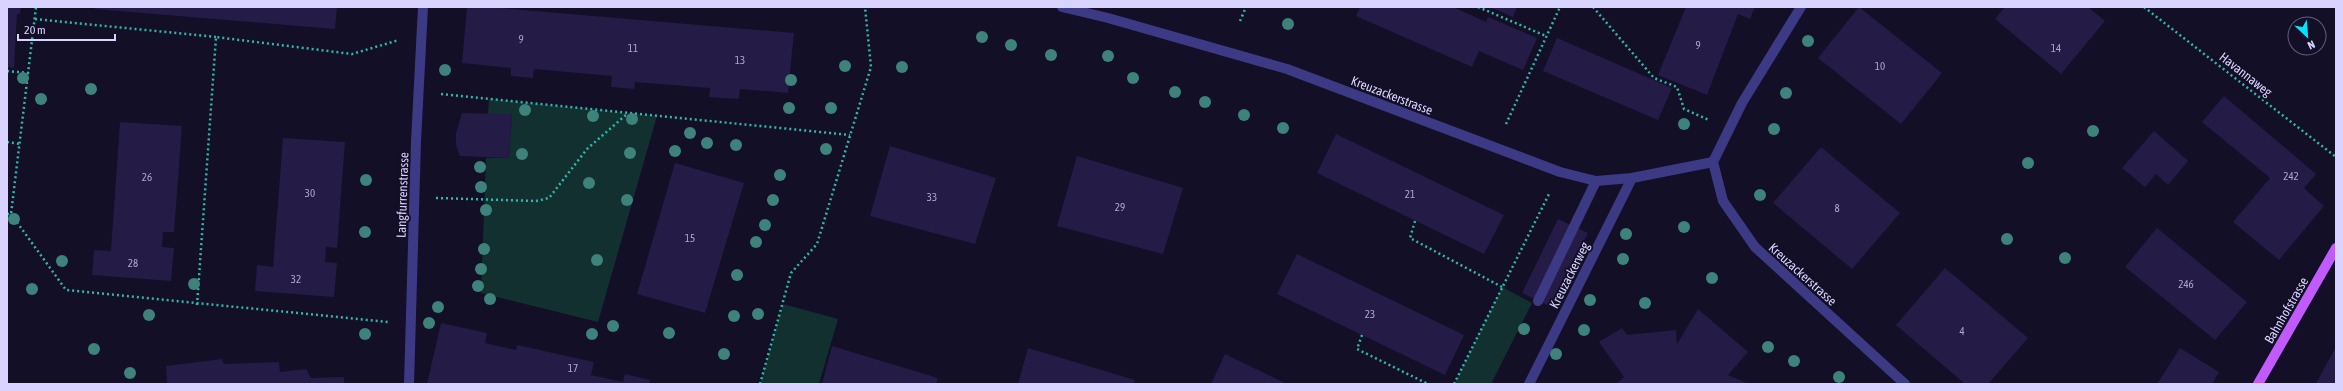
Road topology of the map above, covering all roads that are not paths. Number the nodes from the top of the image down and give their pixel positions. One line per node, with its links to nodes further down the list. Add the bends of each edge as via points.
1 (423, 7): 9 (street, Langfurrenstrasse)
2 (1062, 7): 6 (street, Kreuzackerstrasse, via 1287,70 1560,172)
3 (1802, 7): 4 (street, via 1742,103)
4 (1714, 162): 5 (street, Kreuzackerstrasse); 11 (street, Kreuzackerstrasse, via 1722,201 1755,247)
5 (1632, 178): 6 (street, Kreuzackerstrasse); 10 (street, Kreuzackerweg)
6 (1596, 181): 8 (street)
7 (2336, 248): 12 (main road, Bahnhofstrasse)
8 (1538, 301)
9 (410, 384)
10 (1529, 384)
11 (1905, 384)
12 (2258, 384)

